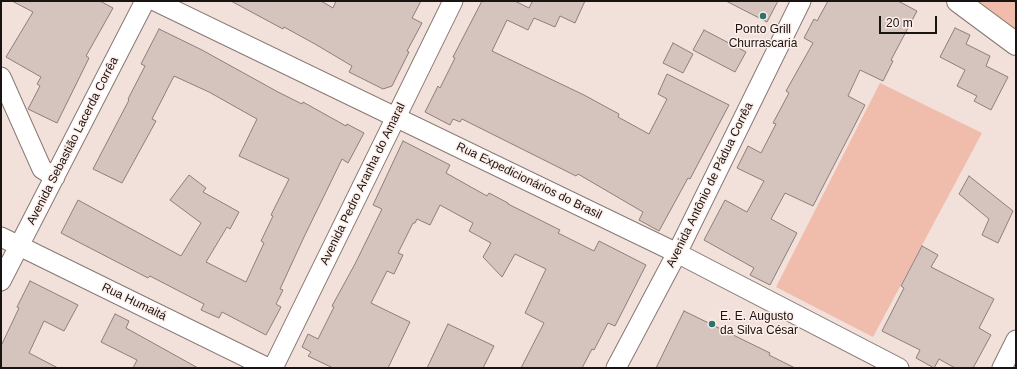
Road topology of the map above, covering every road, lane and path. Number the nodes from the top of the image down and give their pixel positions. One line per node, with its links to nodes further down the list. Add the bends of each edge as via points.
1 (145, 1): 9 (street, Avenida Sebastião Lacerda Corrêa)
2 (155, 1): 8 (street, Rua Expedicionários do Brasil)
3 (453, 1): 8 (street, Avenida Pedro Aranha do Amaral)
4 (800, 1): 12 (street, Avenida Antônio de Pádua Corrêa)
5 (958, 1): 6 (street)
6 (1016, 44)
7 (1, 77): 9 (street, via 42,169)
8 (396, 117): 12 (street, Rua Expedicionários do Brasil); 16 (street, Avenida Pedro Aranha do Amaral)
9 (55, 178): 11 (street, Avenida Sebastião Lacerda Corrêa)
10 (1, 237): 11 (street, Rua Humaitá)
11 (19, 245): 13 (street, Avenida Sebastião Lacerda Corrêa); 15 (street, Rua Humaitá)
12 (677, 253): 17 (street, Avenida Antônio de Pádua Corrêa); 18 (street, Rua Expedicionários do Brasil)
13 (1, 281)
14 (1016, 340): 19 (street)
15 (268, 368)
16 (273, 368)
17 (616, 368)
18 (899, 368)
19 (1002, 368)

